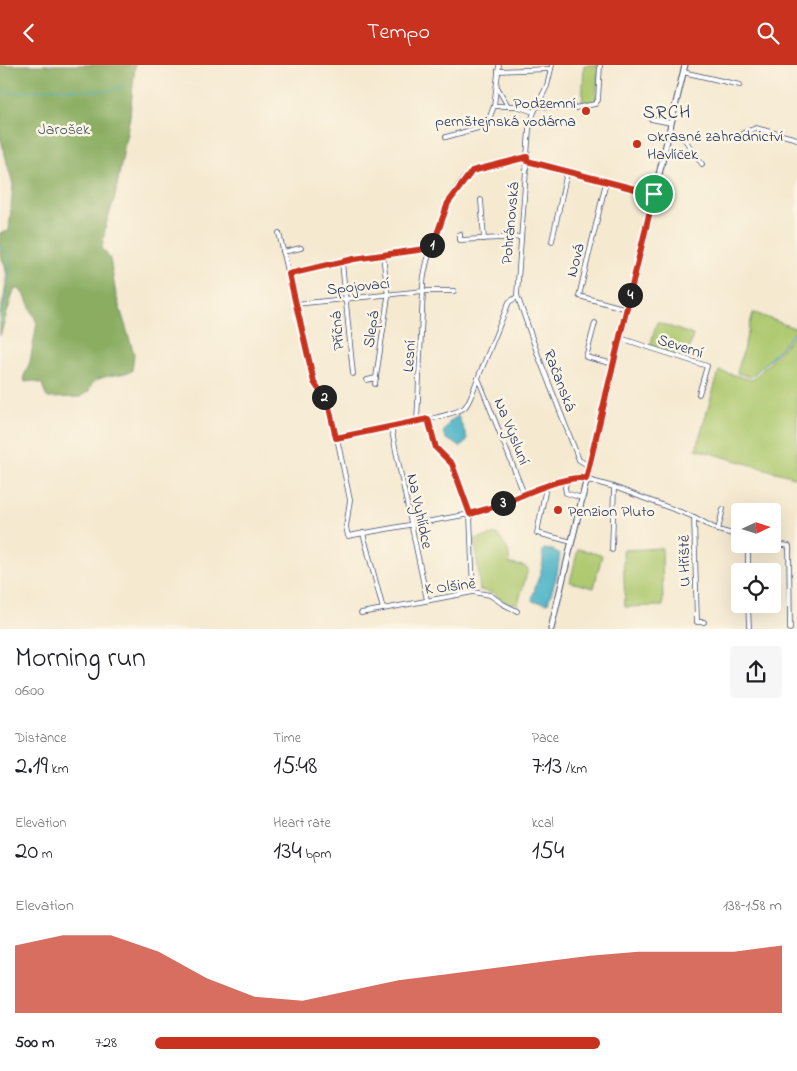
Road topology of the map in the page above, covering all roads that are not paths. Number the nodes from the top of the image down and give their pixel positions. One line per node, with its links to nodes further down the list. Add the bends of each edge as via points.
1 (499, 65): 5 (street)
2 (600, 65): 11 (street, via 595,104 575,108)
3 (685, 65): 6 (street)
4 (551, 67): 5 (street); 11 (street, Pohránovská, via 546,89)
5 (498, 71): 8 (street)
6 (683, 72): 7 (street); 14 (street)
7 (740, 85)
8 (497, 87): 9 (street); 10 (street)
9 (494, 106): 10 (street); 17 (street, via 488,122)
10 (508, 106): 12 (street)
11 (537, 106): 12 (street, Pohránovská)
12 (534, 112): 19 (street, Pohránovská)
13 (651, 119): 14 (street)
14 (671, 123): 15 (street)
15 (670, 130): 20 (street, via 685,140); 23 (street)
16 (743, 133): 18 (street, via 756,128)
17 (446, 137)
18 (797, 139)
19 (527, 159): 21 (street); 27 (street, Pohránovská); 31 (street, Lesní, via 472,171 448,203)
20 (702, 164)
21 (567, 172): 22 (street); 29 (street)
22 (606, 182): 23 (street); 42 (street, Nová, via 579,296)
23 (654, 194): 42 (street)
24 (481, 199): 28 (street)
25 (279, 233): 32 (street)
26 (460, 234): 28 (street, via 460,240)
27 (521, 237): 28 (street); 39 (street, Pohránovská)
28 (484, 239)
29 (552, 241)
30 (301, 248): 32 (street)
31 (432, 248): 33 (street); 36 (street, Lesní, via 422,283)
32 (283, 252): 35 (street)
33 (383, 255): 34 (street); 38 (street, Slepá)
34 (342, 262): 35 (street); 40 (street, Příčná)
35 (289, 274): 41 (street)
36 (423, 291): 37 (street); 38 (street, Spojovací); 55 (street, Lesní)
37 (454, 291)
38 (387, 294): 40 (street, Spojovací); 49 (street, Slepá)
39 (517, 297): 50 (street, Na Výsluní, via 509,302); 58 (street, Račanská, via 579,460)
40 (346, 298): 41 (street, Spojovací); 46 (street, Příčná)
41 (296, 304): 57 (street, via 314,382 328,403)
42 (627, 309): 44 (street)
43 (595, 323): 45 (street, via 586,357)
44 (620, 338): 45 (street); 53 (street, Severní, via 707,367)
45 (614, 364): 58 (street)
46 (352, 368): 47 (street, Příčná); 48 (street, Příčná)
47 (347, 369)
48 (353, 374)
49 (376, 378): 51 (street); 52 (street, Slepá)
50 (478, 379): 54 (street, Na Výsluní, via 465,407); 63 (street, Na Výsluní)
51 (367, 380)
52 (375, 384)
53 (699, 394)
54 (428, 419): 55 (street, Na Výsluní); 66 (street, via 436,448 452,464)
55 (416, 422): 56 (street, Na Výsluní)
56 (391, 427): 57 (street, Na Výsluní); 68 (street, Na Vyhlídce)
57 (336, 438): 70 (street, via 350,500 348,536)
58 (589, 465): 59 (street)
59 (586, 479): 60 (street); 62 (street, U Hřiště); 64 (street)
60 (567, 480): 61 (street); 64 (street, via 566,493)
61 (546, 487): 63 (street); 72 (street, via 537,533)
62 (614, 487): 67 (street, U Hřiště); 74 (street)
63 (524, 493): 66 (street)
64 (582, 498): 72 (street)
65 (723, 509): 69 (street)
66 (470, 514): 68 (street); 75 (street)
67 (694, 517): 69 (street); 81 (street, U Hřiště, via 697,622)
68 (411, 525): 70 (street); 76 (street, Na Vyhlídce)
69 (718, 529): 71 (street)
70 (363, 533): 77 (street)
71 (731, 533)
72 (572, 542): 83 (street)
73 (781, 545): 84 (street, via 789,546)
74 (612, 550)
75 (473, 592): 76 (street, K Olšině); 78 (street, K Olšině, via 490,595)
76 (427, 600): 77 (street, K Olšině)
77 (383, 609): 79 (street, K Olšině)
78 (517, 611)
79 (361, 613)
80 (748, 613): 82 (street)
81 (704, 622)
82 (749, 627)
83 (551, 629)
84 (790, 629)

